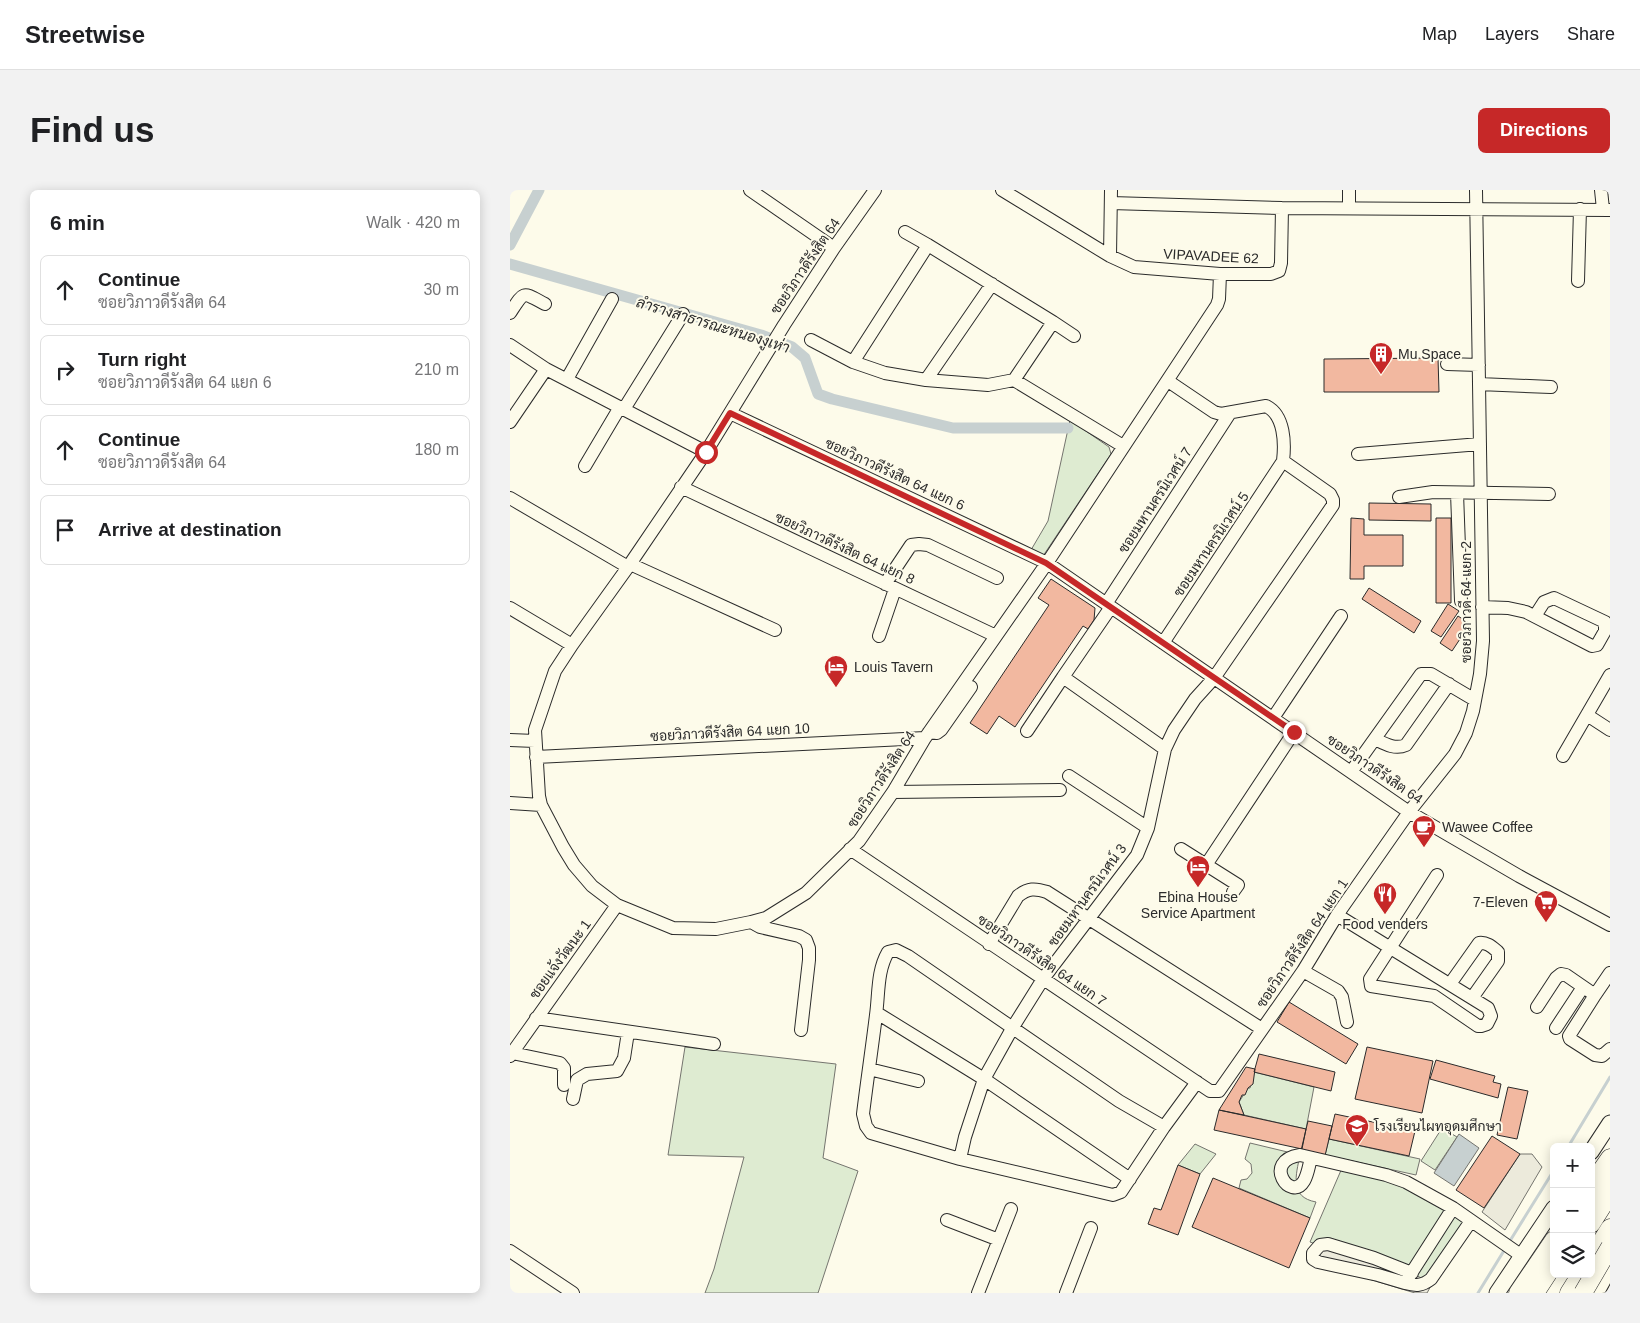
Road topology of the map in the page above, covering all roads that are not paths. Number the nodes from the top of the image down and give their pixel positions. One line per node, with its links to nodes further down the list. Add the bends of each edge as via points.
1 (750, 190): 15 (street)
2 (875, 190): 15 (street, ซอยวิภาวดีรังสิต 64)
3 (1002, 190): 16 (street, VIPAVADEE 62)
4 (1349, 190): 9 (street)
5 (1476, 190): 12 (street, ซอยวิภาวดี 64 แยก 2)
6 (1601, 190): 11 (street)
7 (1111, 196): 8 (street); 16 (street)
8 (1282, 208): 9 (street); 17 (street, VIPAVADEE 62, via 1279,271 1271,274)
9 (1349, 208): 12 (street)
10 (1580, 209): 11 (street); 12 (street); 18 (street)
11 (1607, 209)
12 (1476, 210): 30 (street, ซอยวิภาวดี 64 แยก 2)
13 (905, 232): 14 (street)
14 (928, 245): 19 (street); 28 (street)
15 (834, 248): 40 (street, ซอยวิภาวดีรังสิต 64)
16 (1110, 256): 17 (street, VIPAVADEE 62, via 1134,267)
17 (1220, 274): 35 (street, via 1217,304)
18 (1578, 281)
19 (992, 284): 24 (street); 33 (street)
20 (612, 299): 32 (street)
21 (545, 304): 22 (street, via 524,294)
22 (510, 313)
23 (683, 314): 38 (street)
24 (1053, 322): 25 (street); 34 (street)
25 (1074, 336)
26 (811, 340): 28 (street)
27 (510, 345): 31 (street)
28 (853, 362): 33 (street, via 886,373)
29 (1447, 364): 30 (street)
30 (1479, 366): 36 (street, ซอยวิภาวดี 64 แยก 2)
31 (546, 368): 32 (street); 41 (street)
32 (567, 379): 38 (street)
33 (926, 380): 34 (street, via 988,385)
34 (1014, 380): 43 (street)
35 (1168, 381): 39 (street, via 1214,412); 43 (street)
36 (1479, 384): 37 (street); 42 (street, ซอยวิภาวดี 64 แยก 2)
37 (1551, 387)
38 (622, 408): 44 (street); 47 (street)
39 (1230, 412): 46 (street, via 1266,406 1271,409 1282,429); 59 (street, ซอยมหานครนิเวศน์ 7)
40 (730, 413): 44 (street, ซอยวิภาวดีรังสิต 64); 54 (street, ซอยวิภาวดีรังสิต 64 แยก 6)
41 (510, 422)
42 (1480, 444): 45 (street); 50 (street, ซอยวิภาวดี 64 แยก 2)
43 (1123, 446): 54 (street)
44 (706, 452): 48 (street, ซอยวิภาวดีรังสิต 64)
45 (1358, 454)
46 (1283, 462): 67 (street, ซอยมหานครนิเวศน์ 5); 71 (street, ซอยมหานครนิเวศน์ 3, via 1330,494 1333,505)
47 (585, 466)
48 (681, 487): 55 (street, ซอยวิภาวดีรังสิต 64); 57 (street, ซอยวิภาวดีรังสิต 64 แยก 8)
49 (1457, 493): 50 (street); 52 (street, via 1433,492); 58 (street)
50 (1481, 493): 51 (street); 60 (street, ซอยวิภาวดี 64 แยก 2)
51 (1549, 494)
52 (1399, 497)
53 (510, 498): 55 (street)
54 (1050, 565): 59 (street, ซอยวิภาวดีรังสิต 64); 66 (street, ซอยวิภาวดีรังสิต 64); 79 (street, via 941,730)
55 (629, 566): 64 (street); 68 (street, ซอยวิภาวดีรังสิต 64)
56 (997, 578): 57 (street, via 928,545 919,544 911,545)
57 (890, 587): 65 (street); 66 (street, ซอยวิภาวดีรังสิต 64 แยก 8)
58 (1461, 601)
59 (1109, 605): 67 (street, ซอยวิภาวดีรังสิต 64); 70 (street, ซอยมหานครนิเวศน์ 7)
60 (1482, 607): 63 (street, via 1508,608); 73 (street, ซอยวิภาวดี 64 แยก 2, via 1481,657)
61 (510, 608): 68 (street)
62 (1340, 616): 75 (street)
63 (1535, 616): 63 (street, via 1544,602 1554,598 1605,622 1605,631 1597,645 1592,646)
64 (775, 630)
65 (879, 636)
66 (996, 636): 79 (street, ซอยวิภาวดีรังสิต 64)
67 (1163, 643): 71 (street, ซอยวิภาวดีรังสิต 64)
68 (572, 645): 82 (street, ซอยวิภาวดีรังสิต 64, via 555,671 535,730)
69 (1610, 675): 74 (street)
70 (1063, 677): 77 (street, ซอยมหานครนิเวศน์ 7); 83 (street)
71 (1214, 678): 75 (street, ซอยวิภาวดีรังสิต 64); 83 (street, ซอยมหานครนิเวศน์ 3, via 1195,699)
72 (1449, 684): 73 (street); 80 (street, via 1406,745 1392,747); 80 (street, via 1431,674 1422,674)
73 (1475, 700): 92 (street, ซอยวิภาวดี 64 แยก 2, via 1466,733 1455,754)
74 (1586, 715): 76 (street); 84 (street)
75 (1273, 718): 78 (street, ซอยวิภาวดีรังสิต 64)
76 (1610, 730)
77 (1027, 731)
78 (1294, 732): 86 (street, ซอยวิภาวดีรังสิต 64); 96 (street)
79 (927, 735): 85 (street, ซอยวิภาวดีรังสิต 64 แยก 10); 89 (street, ซอยวิภาวดีรังสิต 64)
80 (1375, 739): 86 (street)
81 (510, 740): 82 (street)
82 (535, 741): 85 (street, ซอยวิภาวดีรังสิต 64)
83 (1165, 749): 93 (street, ซอยมหานครนิเวศน์ 3)
84 (1563, 756)
85 (536, 757): 91 (street, ซอยวิภาวดีรังสิต 64)
86 (1351, 772): 92 (street, ซอยวิภาวดีรังสิต 64)
87 (1069, 776): 93 (street)
88 (1060, 790): 89 (street)
89 (893, 792): 94 (street, ซอยวิภาวดีรังสิต 64)
90 (510, 803): 91 (street)
91 (541, 805): 99 (street, ซอยวิภาวดีรังสิต 64, via 574,865 592,886)
92 (1409, 812): 100 (street, ซอยวิภาวดีรังสิต 64 แยก 1); 103 (street, ซอยวิภาวดีรังสิต 64)
93 (1148, 828): 101 (street, ซอยมหานครนิเวศน์ 3, via 1137,855)
94 (850, 849): 102 (street, ซอยวิภาวดีรังสิต 64, via 806,893 766,918); 104 (street, ซอยวิภาวดีรังสิต 64 แยก 7)
95 (1182, 849): 96 (street)
96 (1206, 865): 98 (street, via 1238,885)
97 (1437, 875): 105 (street)
98 (1234, 892)
99 (617, 905): 102 (street, ซอยวิภาวดีรังสิต 64, via 673,928 716,929); 115 (street, ซอยแจ้งวัฒนะ 1)
100 (1337, 915): 105 (street); 106 (street, ซอยวิภาวดีรังสิต 64 แยก 1)
101 (1090, 919): 104 (street, via 1035,888 1018,896); 108 (street, ซอยมหานครนิเวศน์ 3); 119 (street)
102 (751, 922): 120 (street, via 806,940 809,960)
103 (1610, 925)
104 (989, 944): 108 (street, ซอยวิภาวดีรังสิต 64 แยก 7)
105 (1391, 947): 109 (street); 112 (street, via 1370,979 1371,986 1434,996 1478,1026 1487,1024 1491,1012)
106 (1303, 971): 116 (street, via 1338,991); 119 (street, ซอยวิภาวดีรังสิต 64 แยก 1)
107 (1610, 973): 111 (street)
108 (1043, 979): 117 (street, ซอยมหานครนิเวศน์ 3); 128 (street, ซอยวิภาวดีรังสิต 64 แยก 7)
109 (1450, 984): 112 (street); 112 (street, via 1479,944 1490,946 1498,952 1498,960)
110 (1583, 986): 111 (street); 113 (street, via 1561,974); 118 (street)
111 (1595, 995): 123 (street, via 1569,1036 1595,1055 1602,1056)
112 (1472, 998)
113 (1537, 1008)
114 (877, 1013): 117 (street, via 882,962 888,952 896,950); 125 (street); 126 (street)
115 (536, 1018): 121 (street); 124 (street, ซอยแจ้งวัฒนะ 1)
116 (1347, 1022)
117 (1013, 1027): 126 (street, ซอยมหานครนิเวศน์ 3); 133 (street, via 1119,1101)
118 (1556, 1028)
119 (1262, 1029): 130 (street, ซอยวิภาวดีรังสิต 64 แยก 1)
120 (801, 1030)
121 (628, 1032): 122 (street); 131 (street, via 624,1058 617,1071 587,1074 577,1080)
122 (714, 1044)
123 (1610, 1050)
124 (511, 1054): 129 (street, via 560,1063 564,1068)
125 (869, 1069): 127 (street); 137 (street, via 863,1114 871,1133)
126 (984, 1080): 137 (street, ซอยมหานครนิเวศน์ 3); 139 (street)
127 (918, 1081)
128 (1197, 1082): 130 (street, ซอยวิภาวดีรังสิต 64 แยก 7, via 1210,1091); 133 (street)
129 (564, 1085)
130 (1219, 1091)
131 (573, 1099)
132 (1610, 1123): 134 (main road)
133 (1164, 1127): 139 (street)
134 (1595, 1146)
135 (1311, 1158): 143 (street, via 1406,1182)
136 (1610, 1158): 140 (highway)
137 (960, 1159): 139 (street, via 1113,1195 1121,1192)
138 (1610, 1175): 142 (highway)
139 (1130, 1179)
140 (1595, 1179)
141 (1610, 1194): 146 (highway)
142 (1595, 1199)
143 (1453, 1208): 148 (street); 159 (street)
144 (1011, 1209): 151 (street)
145 (1550, 1212): 153 (main road)
146 (1595, 1218)
147 (947, 1220): 151 (street)
148 (1471, 1221): 153 (street); 159 (street, via 1431,1279 1418,1286)
149 (1091, 1228): 164 (street)
150 (1610, 1228): 156 (highway)
151 (999, 1240): 163 (street)
152 (1550, 1246): 166 (highway)
153 (1512, 1248): 165 (main road)
154 (1610, 1248): 170 (highway, bridge)
155 (510, 1251): 162 (street)
156 (1595, 1252)
157 (1610, 1268): 171 (main road)
158 (1550, 1270): 167 (highway)
159 (1408, 1278): 159 (street, via 1318,1262 1313,1259 1313,1253 1320,1245 1328,1244 1374,1258)
160 (1557, 1278): 168 (highway)
161 (1578, 1278): 169 (highway)
162 (573, 1293)
163 (978, 1293)
164 (1066, 1293)
165 (1497, 1293)
166 (1518, 1293)
167 (1535, 1293)
168 (1548, 1293)
169 (1569, 1293)
170 (1582, 1293)
171 (1596, 1293)

